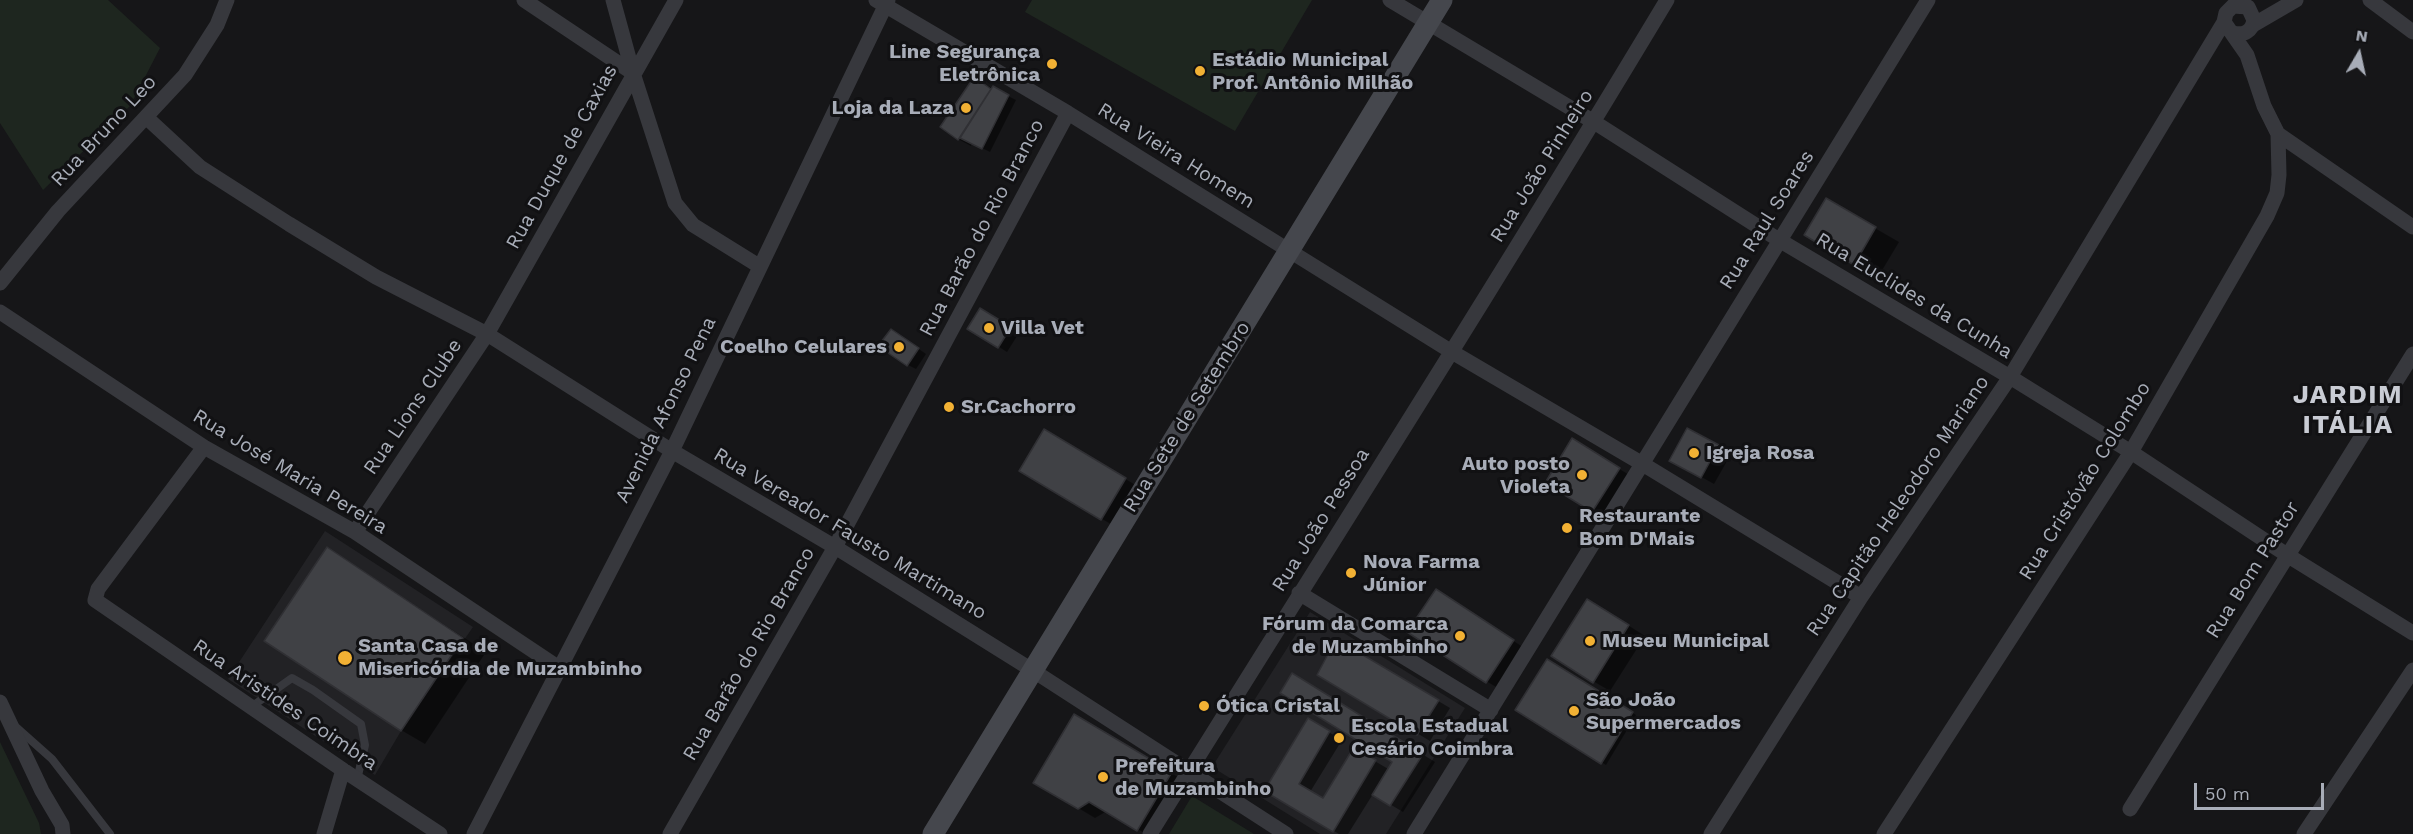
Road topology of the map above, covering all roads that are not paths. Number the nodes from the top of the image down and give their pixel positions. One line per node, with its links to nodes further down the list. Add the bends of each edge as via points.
1 (227, 0): 17 (street, Rua Bruno Leo, via 217,25 185,75)
2 (524, 0): 15 (street)
3 (613, 0): 15 (street)
4 (676, 0): 15 (street, Rua Duque de Caxias)
5 (1390, 0): 13 (street, Rua Euclides da Cunha)
6 (1442, 0): 13 (main road, Rua Sete de Setembro)
7 (1667, 0): 18 (street, Rua João Pinheiro)
8 (1928, 0): 21 (street, Rua Raul Soares)
9 (2296, 0): 12 (street, Rua Capitão Heleodoro Mariano, via 2275,12)
10 (2370, 0): 14 (street)
11 (883, 2): 16 (street, Rua Vieira Homem); 23 (street, Avenida Afonso Pena)
12 (2239, 14): 19 (street, via 2247,55); 29 (street, Rua Capitão Heleodoro Mariano, via 2211,45)
13 (1427, 24): 18 (street, Rua Euclides da Cunha); 22 (main road, Rua Sete de Setembro)
14 (2413, 32)
15 (633, 73): 23 (street, via 675,203 693,225); 26 (street, Rua Duque de Caxias)
16 (1068, 113): 22 (street, Rua Vieira Homem); 35 (street, Rua Barão do Rio Branco)
17 (147, 118): 24 (street, Rua Bruno Leo, via 58,211); 26 (street, Rua Vereador Fausto Martimano, via 209,173 376,276)
18 (1594, 122): 21 (street, Rua Euclides da Cunha); 27 (street, Rua João Pinheiro)
19 (2278, 134): 20 (street); 32 (street, Rua Cristóvão Colombo, via 2277,193 2267,216)
20 (2413, 227)
21 (1779, 240): 29 (street, Rua Euclides da Cunha); 33 (street, Rua Raul Soares)
22 (1289, 251): 27 (street, Rua Vieira Homem); 41 (main road, Rua Sete de Setembro)
23 (759, 266): 31 (street, Avenida Afonso Pena)
24 (0, 283)
25 (0, 312): 30 (street, Rua José Maria Pereira)
26 (487, 334): 31 (street, Rua Vereador Fausto Martimano); 34 (street, Rua Lions Clube)
27 (1452, 352): 33 (street, Rua Vieira Homem); 37 (street, Rua João Pessoa)
28 (2413, 354): 36 (street, Rua Bom Pastor)
29 (2010, 377): 32 (street, Rua Euclides da Cunha); 38 (street, Rua Capitão Heleodoro Mariano)
30 (204, 447): 34 (street, Rua José Maria Pereira); 44 (street, Rua Aristides Coimbra, via 98,589 95,600)
31 (672, 451): 35 (street, Rua Vereador Fausto Martimano); 40 (street, Avenida Afonso Pena)
32 (2131, 452): 36 (street, Rua Euclides da Cunha); 62 (street, Rua Cristóvão Colombo)
33 (1641, 463): 38 (street, Rua Vieira Homem); 45 (street, Rua Raul Soares)
34 (355, 532): 40 (street, Rua José Maria Pereira)
35 (835, 547): 41 (street, Rua Vereador Fausto Martimano); 56 (street, Rua Barão do Rio Branco)
36 (2287, 555): 39 (street, Rua Euclides da Cunha); 50 (street, Rua Bom Pastor)
37 (1299, 593): 45 (street); 48 (street, Rua João Pessoa)
38 (1861, 597): 61 (street, Rua Capitão Heleodoro Mariano)
39 (2413, 633)
40 (559, 668): 55 (street, Avenida Afonso Pena)
41 (1032, 670): 48 (street, Rua Vereador Fausto Martimano); 57 (main road, Rua Sete de Setembro)
42 (2413, 670): 63 (street)
43 (0, 702): 46 (street)
44 (251, 707): 47 (street, Rua Aristides Coimbra); 49 (lane, via 292,678 362,723 365,745)
45 (1491, 710): 60 (street, Rua Raul Soares)
46 (9, 719): 51 (street); 52 (lane, via 52,759)
47 (343, 770): 49 (street, Rua Aristides Coimbra); 53 (street)
48 (1189, 772): 58 (street, Rua João Pessoa); 59 (street, Rua Vereador Fausto Martimano)
49 (357, 780): 54 (street, Rua Aristides Coimbra)
50 (2130, 809)
51 (62, 829)
52 (110, 834)
53 (324, 834)
54 (440, 834)
55 (474, 834)
56 (670, 834)
57 (933, 834)
58 (1150, 834)
59 (1286, 834)
60 (1414, 834)
61 (1711, 834)
62 (1884, 834)
63 (2304, 834)

